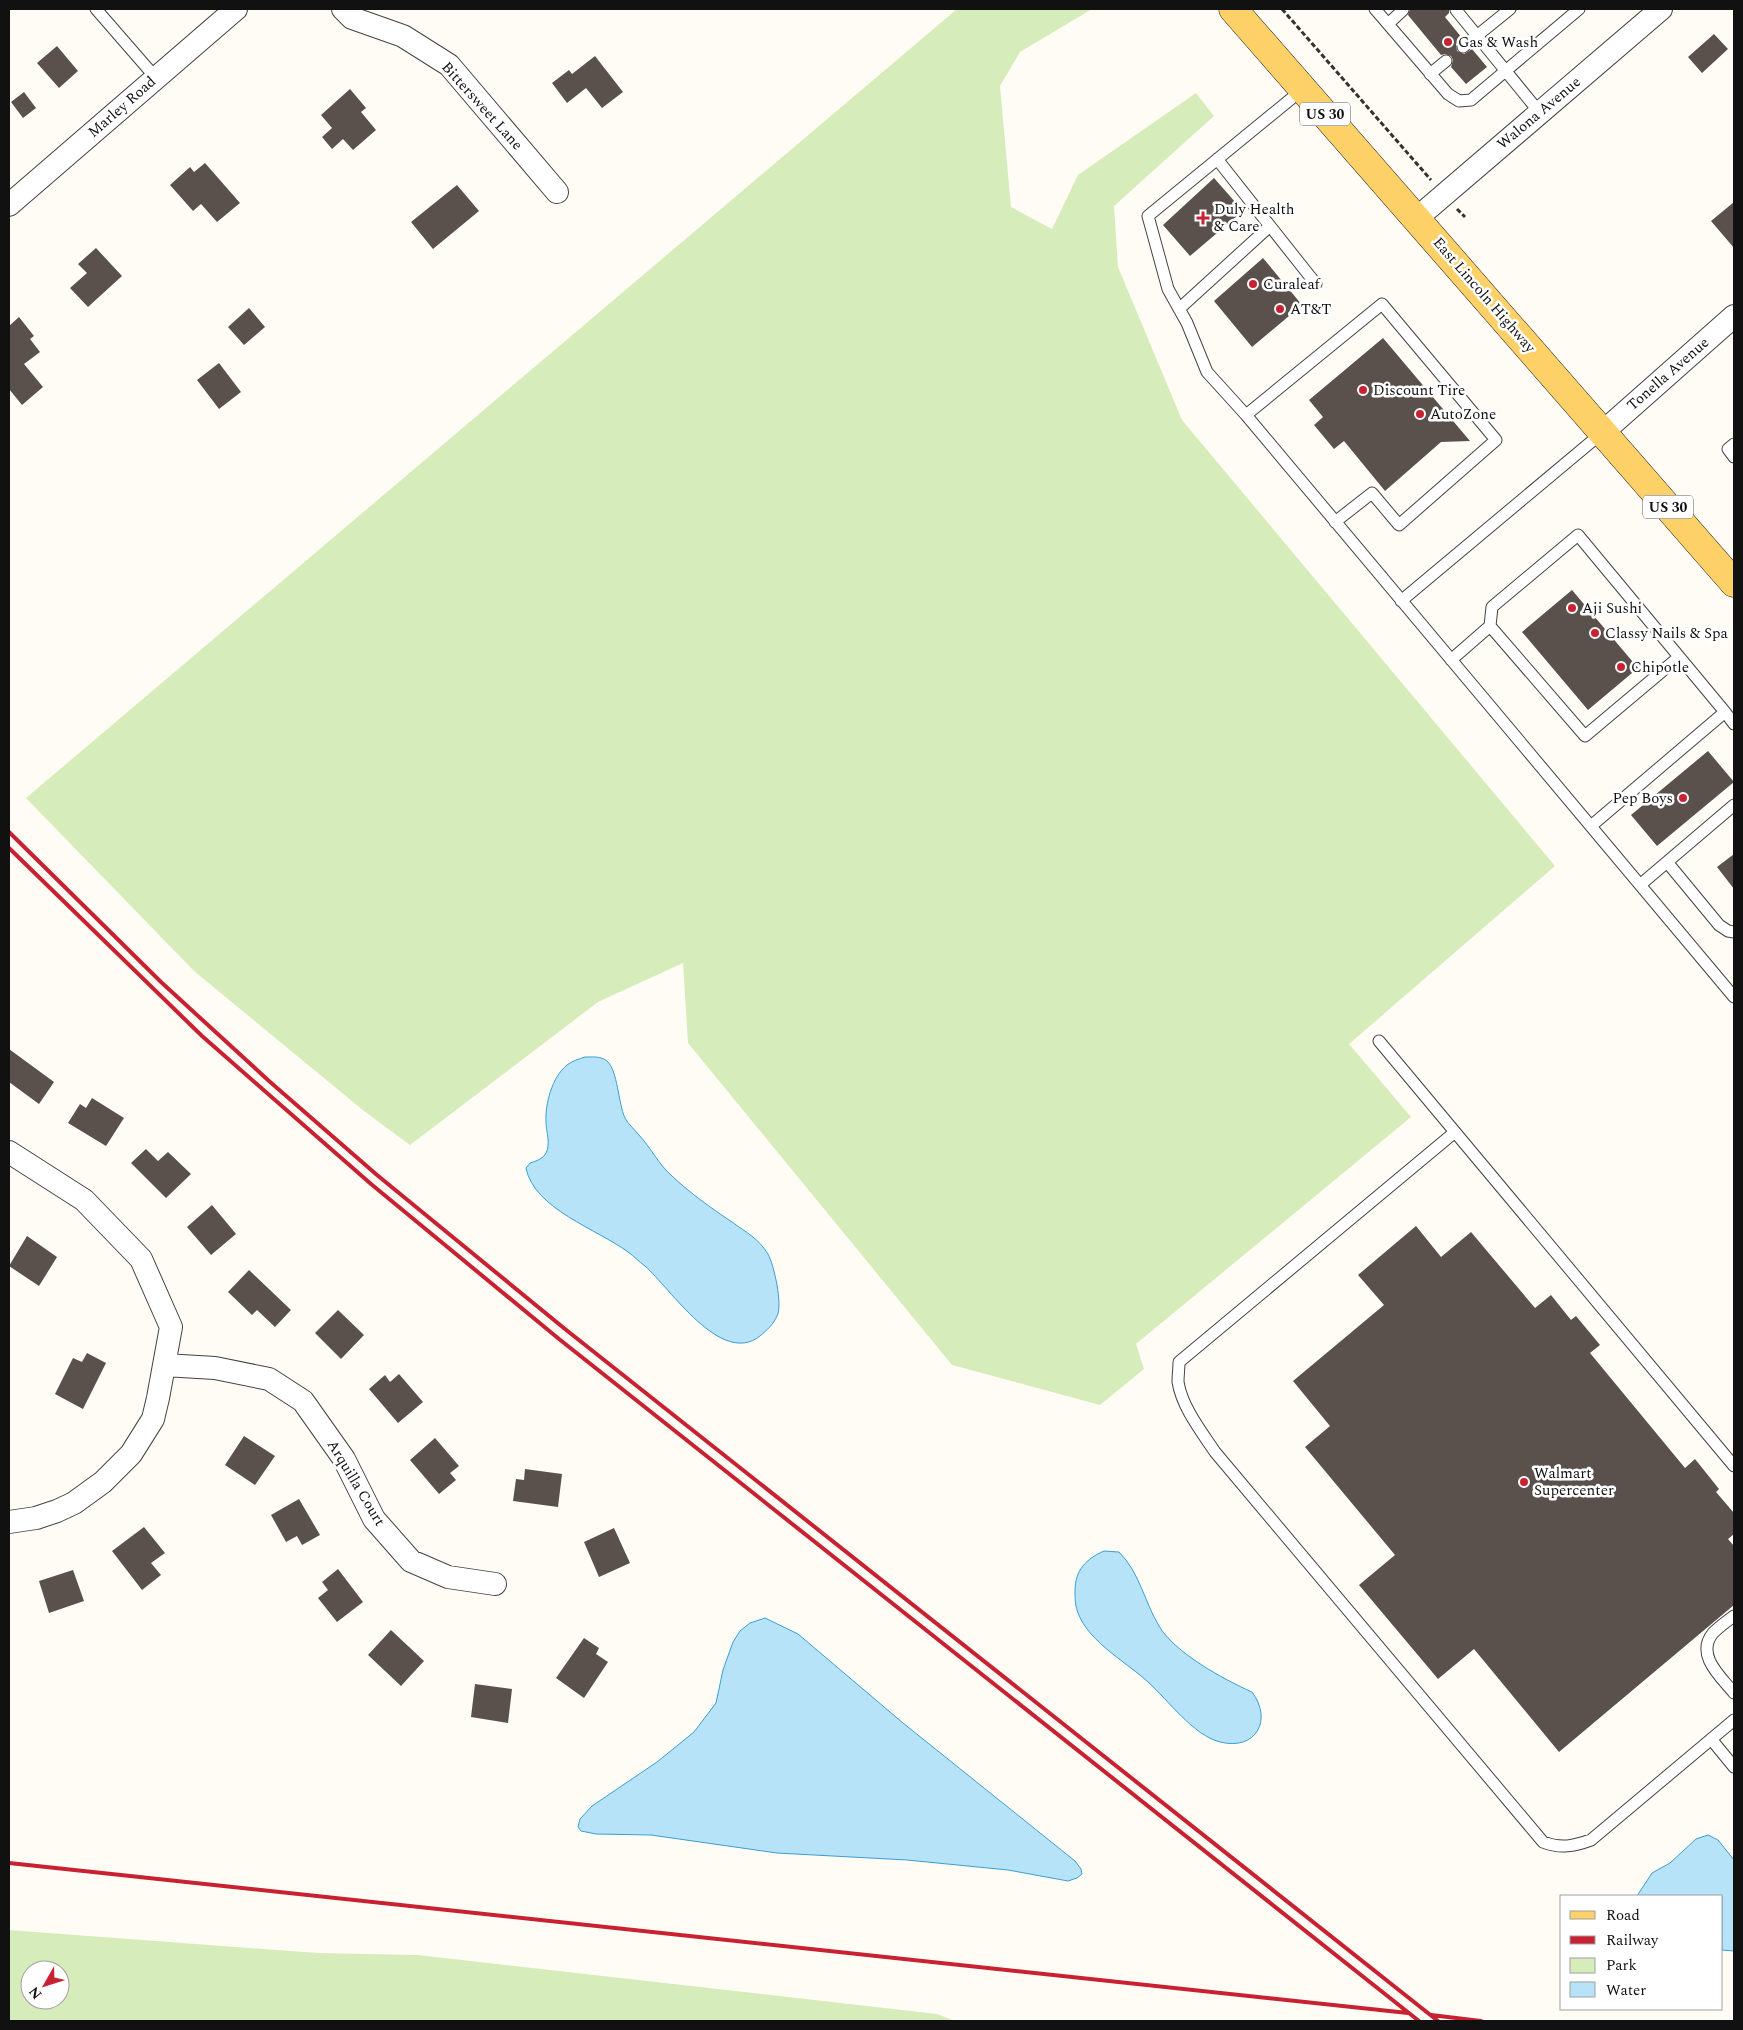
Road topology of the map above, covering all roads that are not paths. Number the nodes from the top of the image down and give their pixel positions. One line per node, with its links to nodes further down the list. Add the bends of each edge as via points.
1 (96, 9): 17 (lane)
2 (236, 9): 17 (street, Marley Road)
3 (343, 9): 21 (street, Bittersweet Lane, via 352,18 403,36 449,65)
4 (1375, 9): 11 (lane)
5 (1510, 9): 12 (lane)
6 (1579, 9): 15 (lane)
7 (1661, 9): 19 (street, Walona Avenue)
8 (1236, 10): 18 (main road, East Lincoln Highway / US 30)
9 (1403, 10): 11 (lane)
10 (1456, 10): 12 (lane)
11 (1388, 24): 16 (lane)
12 (1477, 36): 13 (lane); 15 (lane)
13 (1464, 47)
14 (1446, 60): 16 (lane)
15 (1505, 70): 16 (lane, via 1471,100 1459,101); 19 (lane)
16 (1430, 74)
17 (156, 78): 22 (street, Marley Road)
18 (1303, 89): 20 (lane); 23 (main road, East Lincoln Highway / US 30)
19 (1540, 112): 23 (street, Walona Avenue)
20 (1217, 159): 24 (lane); 26 (lane, via 1148,216 1168,289)
21 (557, 192)
22 (9, 205)
23 (1417, 218): 29 (main road, East Lincoln Highway / US 30)
24 (1270, 226): 25 (lane); 26 (lane)
25 (1316, 284)
26 (1179, 309): 28 (lane, via 1207,372)
27 (1734, 316): 29 (street, Tonella Avenue)
28 (1246, 416): 30 (lane); 30 (lane, via 1382,304 1496,440 1399,525 1372,493)
29 (1603, 432): 31 (main road, East Lincoln Highway / US 30); 32 (lane)
30 (1336, 522): 32 (lane)
31 (1734, 583)
32 (1401, 601): 35 (lane)
33 (1490, 626): 34 (lane, via 1585,736); 34 (lane, via 1492,607 1578,535); 35 (lane)
34 (1679, 657): 36 (lane)
35 (1451, 660): 39 (lane)
36 (1725, 712): 37 (lane); 39 (lane)
37 (1734, 724)
38 (1734, 805): 40 (lane)
39 (1591, 826): 41 (lane)
40 (1666, 862): 41 (lane); 42 (lane, via 1719,925)
41 (1640, 885): 43 (lane)
42 (1734, 932)
43 (1734, 997)
44 (1379, 1041): 45 (lane)
45 (1456, 1132): 48 (lane); 54 (lane, via 1179,1362 1178,1382 1186,1404 1215,1452 1543,1842 1555,1847 1574,1846 1591,1840)
46 (9, 1152): 47 (street, via 84,1200 141,1259 171,1327)
47 (164, 1365): 49 (street, via 153,1419 118,1469 74,1503 58,1511); 50 (street, Arquilla Court, via 215,1368 269,1379 303,1401 344,1459 374,1519 411,1561 448,1577)
48 (1734, 1466)
49 (9, 1522)
50 (495, 1584)
51 (1734, 1616): 52 (lane, via 1707,1642 1707,1654 1712,1666)
52 (1734, 1693)
53 (1734, 1720): 54 (lane)
54 (1711, 1739): 55 (lane)
55 (1734, 1767)

